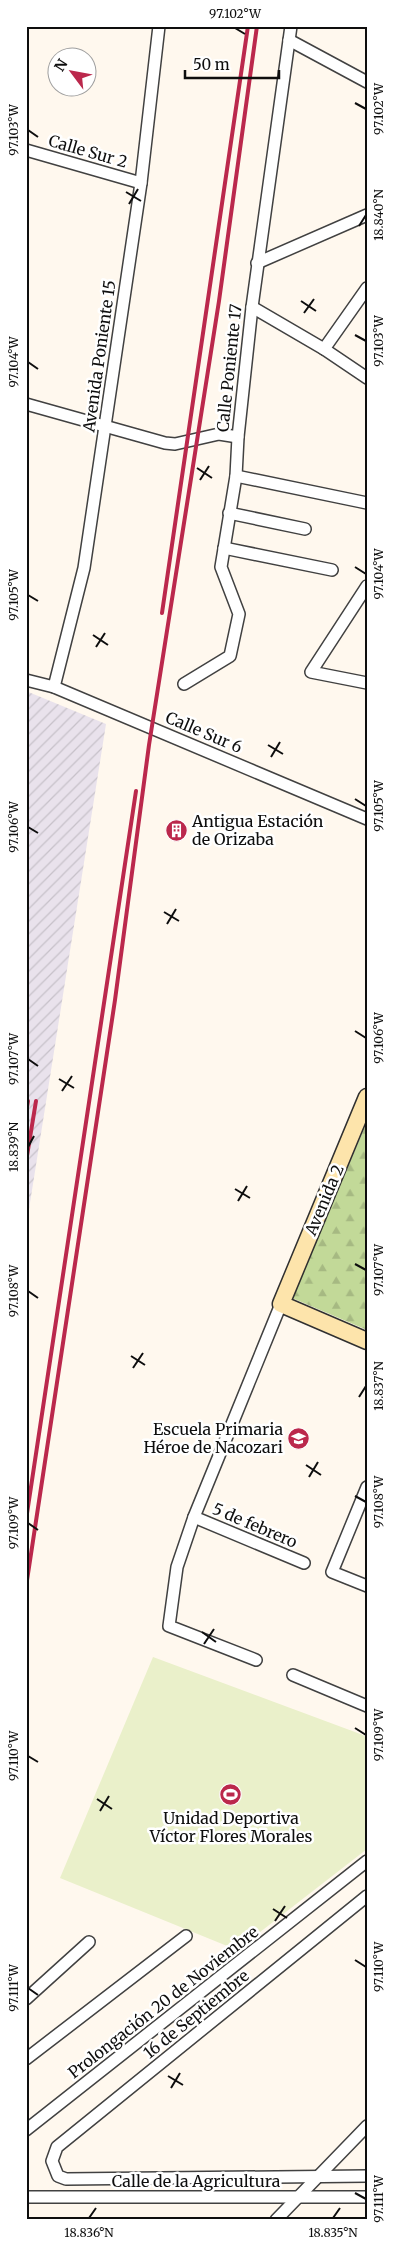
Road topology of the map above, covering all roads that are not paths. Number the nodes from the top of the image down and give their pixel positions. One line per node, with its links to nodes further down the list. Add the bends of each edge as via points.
1 (159, 26): 6 (street, Avenida Poniente 15)
2 (290, 26): 3 (street, Calle Poniente 17)
3 (289, 40): 4 (street); 8 (street, Calle Poniente 17)
4 (367, 82)
5 (26, 150): 6 (street, Calle Sur 2)
6 (140, 183): 14 (street, Avenida Poniente 15)
7 (367, 215): 8 (street)
8 (257, 263): 10 (street, Calle Poniente 17)
9 (367, 288): 11 (street)
10 (252, 307): 11 (street); 15 (street, Calle Poniente 17)
11 (324, 349): 12 (street)
12 (367, 378)
13 (26, 404): 14 (street)
14 (105, 427): 15 (street, via 175,444 219,434); 26 (street, Avenida Poniente 15, via 84,568)
15 (238, 437): 16 (street, Calle Poniente 17)
16 (236, 476): 17 (street); 18 (street, Calle Poniente 17)
17 (367, 503)
18 (229, 513): 19 (street); 20 (street, Calle Poniente 17)
19 (305, 529)
20 (224, 548): 21 (street); 25 (street, Calle Poniente 17, via 221,567 239,614 230,656)
21 (332, 570)
22 (367, 586): 24 (street, via 311,672)
23 (26, 680): 26 (street, Calle Sur 6)
24 (367, 683)
25 (184, 684)
26 (54, 687): 27 (street, Calle Sur 6)
27 (367, 819)
28 (367, 1097): 29 (street, Avenida 2)
29 (281, 1304): 30 (street); 32 (street)
30 (367, 1341)
31 (367, 1487): 34 (street, via 332,1572)
32 (194, 1517): 33 (street, 5 de febrero); 35 (street, via 177,1567 169,1626)
33 (304, 1562)
34 (367, 1586)
35 (256, 1660)
36 (293, 1675): 37 (street)
37 (367, 1706)
38 (367, 1861): 45 (street, Prolongación 20 de Noviembre)
39 (367, 1896): 46 (street, 16 de Septiembre, via 57,2147)
40 (186, 1936): 43 (street)
41 (89, 1942): 42 (street)
42 (26, 1999)
43 (26, 2059)
44 (367, 2126): 47 (street)
45 (26, 2130)
46 (52, 2161): 47 (street, Calle de la Agricultura, via 58,2176 66,2179)
47 (317, 2176): 48 (street, Calle de la Agricultura); 49 (street)
48 (367, 2176)
49 (304, 2191): 50 (street, Calle de la Agricultura); 51 (street, Calle de la Agricultura); 52 (street)
50 (26, 2197)
51 (367, 2197)
52 (276, 2220)

